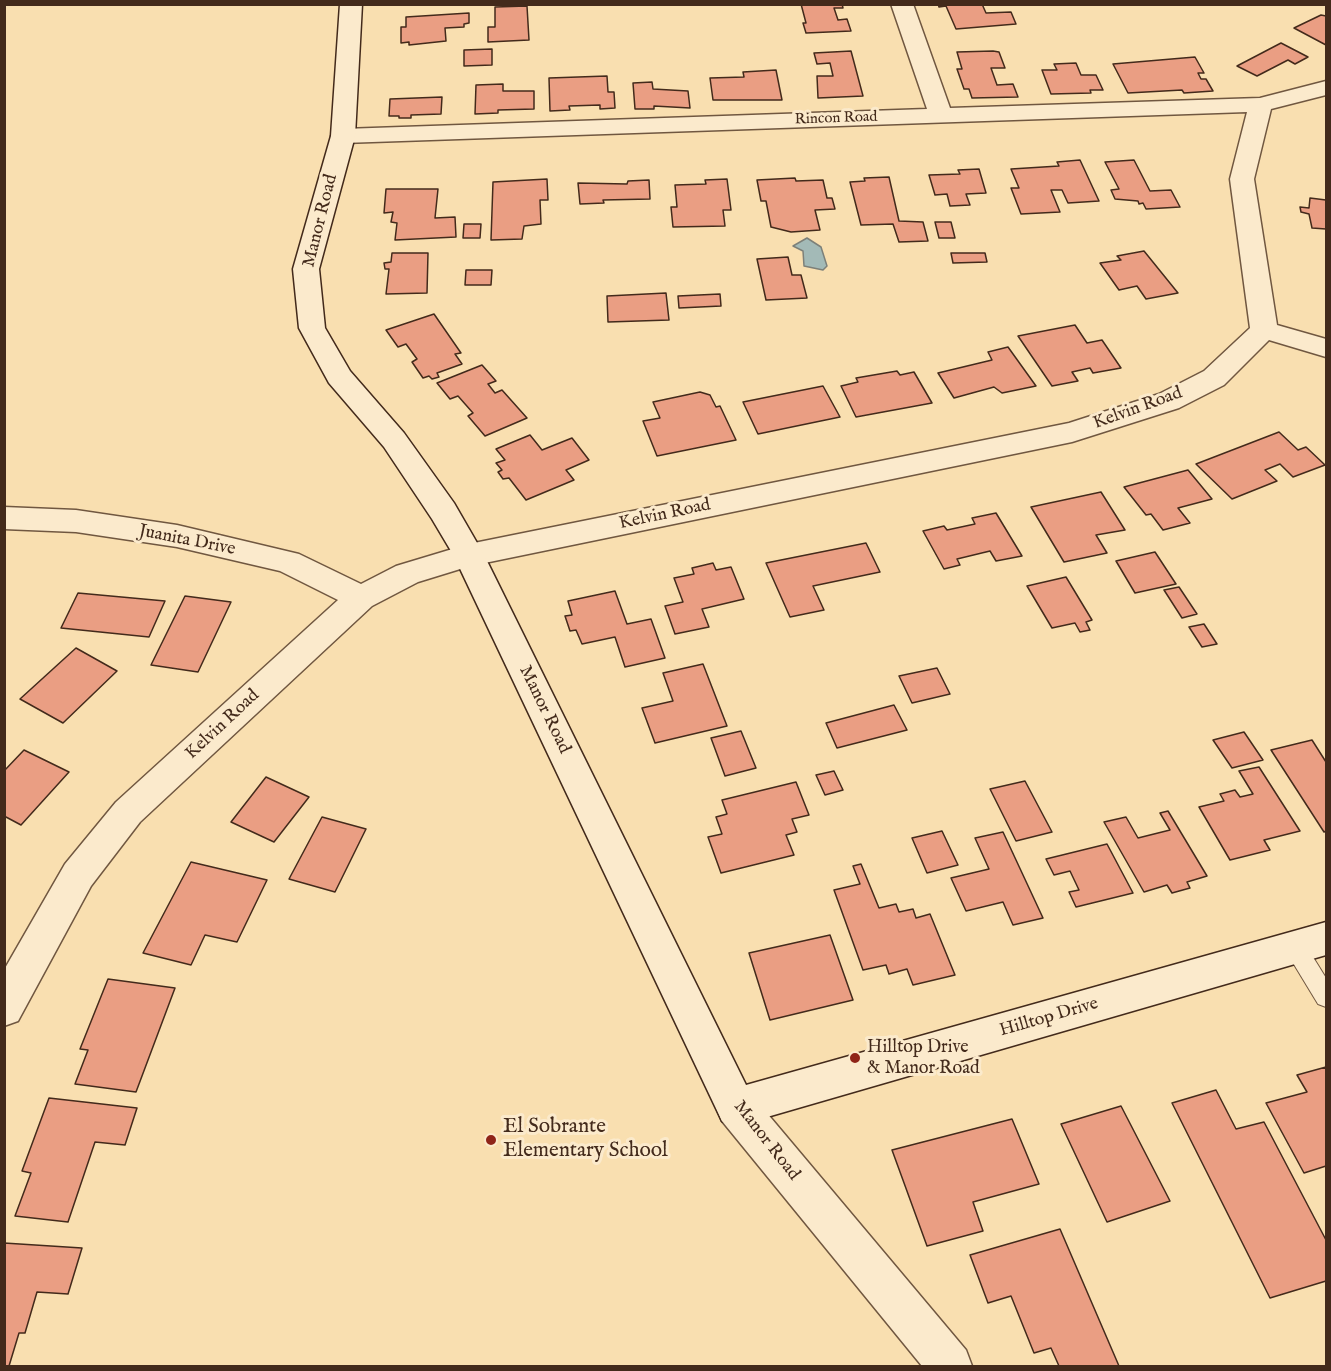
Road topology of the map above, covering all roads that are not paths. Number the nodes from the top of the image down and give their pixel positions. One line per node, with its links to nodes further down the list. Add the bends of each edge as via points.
1 (351, 4): 6 (street, Manor Road)
2 (902, 4): 5 (street)
3 (1326, 88): 4 (street, Rincon Road)
4 (1260, 105): 5 (street, Rincon Road); 7 (street, via 1242,179)
5 (941, 116): 6 (street, Rincon Road)
6 (343, 136): 10 (street, Manor Road, via 306,269 312,328 339,376 394,440)
7 (1264, 330): 8 (street); 10 (street, Kelvin Road, via 1214,378 1169,401 1072,432)
8 (1326, 348)
9 (4, 518): 11 (street, Juanita Drive, via 76,521 177,536 288,562)
10 (469, 555): 11 (street, Kelvin Road, via 407,574); 15 (street, Manor Road)
11 (361, 598): 14 (street, Kelvin Road, via 128,812 78,875)
12 (1311, 944): 13 (lane); 15 (street, Hilltop Drive)
13 (1326, 997)
14 (4, 1009)
15 (736, 1107): 16 (street, Manor Road)
16 (950, 1366)

